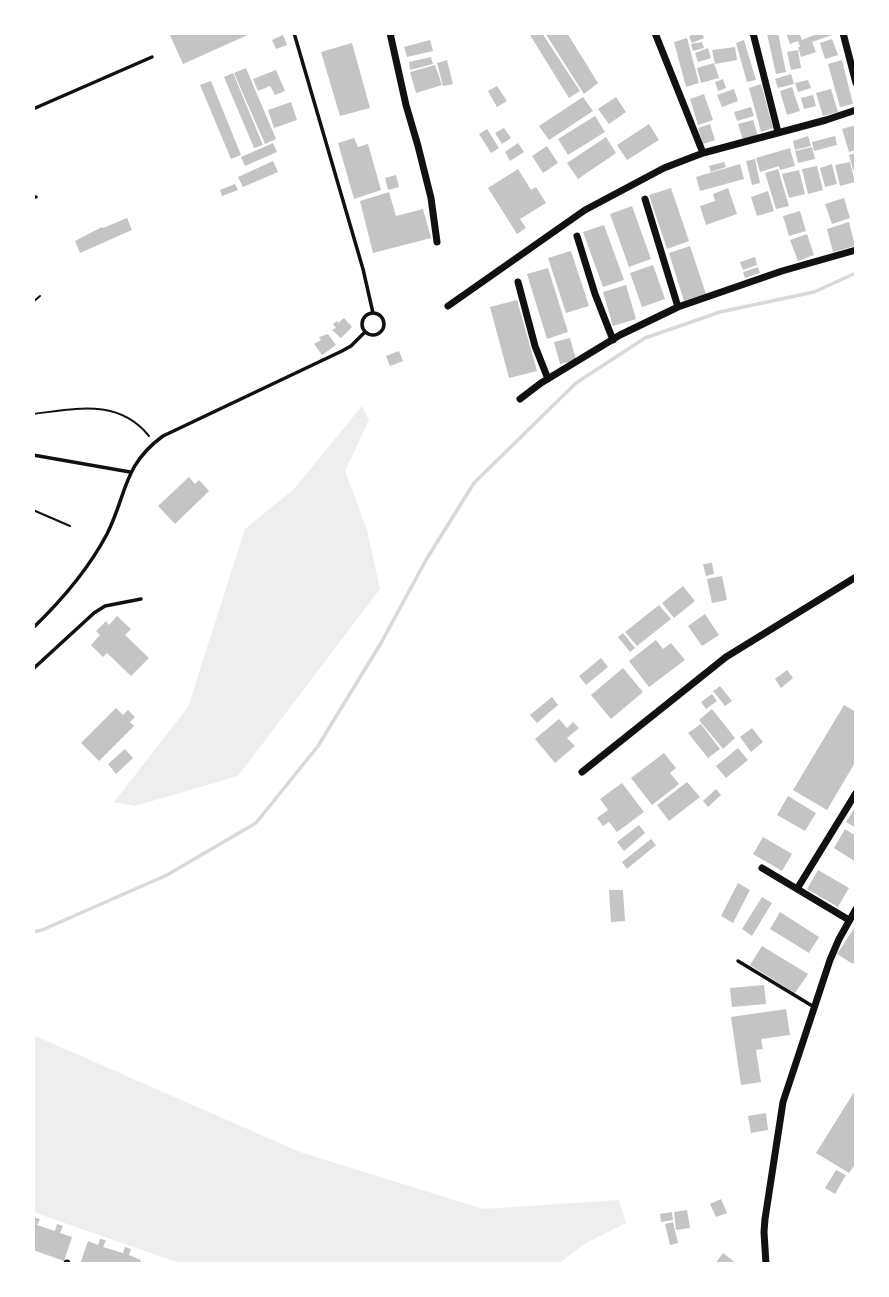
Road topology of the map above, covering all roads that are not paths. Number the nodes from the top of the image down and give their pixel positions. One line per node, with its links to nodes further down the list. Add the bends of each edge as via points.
1 (294, 33): 19 (lane)
2 (390, 33): 14 (street, via 431,198)
3 (655, 33): 11 (street)
4 (753, 33): 10 (street)
5 (843, 33): 7 (street)
6 (152, 57): 8 (lane)
7 (856, 83)
8 (33, 109)
9 (856, 110): 10 (street)
10 (778, 132): 11 (street)
11 (703, 153): 17 (street, via 585,210)
12 (645, 199): 18 (street)
13 (576, 236): 21 (street)
14 (437, 242)
15 (856, 250): 18 (street)
16 (518, 282): 22 (street)
17 (448, 306)
18 (678, 307): 21 (street)
19 (373, 313): 20 (lane, via 362,322); 20 (lane, via 382,317 385,327 375,336)
20 (365, 332): 25 (lane, via 342,351 163,436)
21 (613, 340): 22 (street)
22 (548, 379): 23 (street)
23 (520, 399)
24 (33, 455): 25 (lane)
25 (131, 472): 28 (lane, via 108,531 81,576)
26 (856, 577): 30 (street, via 726,657)
27 (141, 599): 29 (lane, via 105,606 94,613)
28 (33, 628)
29 (33, 669)
30 (582, 772)
31 (856, 793): 33 (street)
32 (762, 867): 33 (street)
33 (797, 889): 35 (street)
34 (856, 909): 35 (street)
35 (849, 920): 37 (street)
36 (738, 961): 37 (lane)
37 (814, 1007): 38 (street, via 783,1102 765,1219)
38 (766, 1264)

